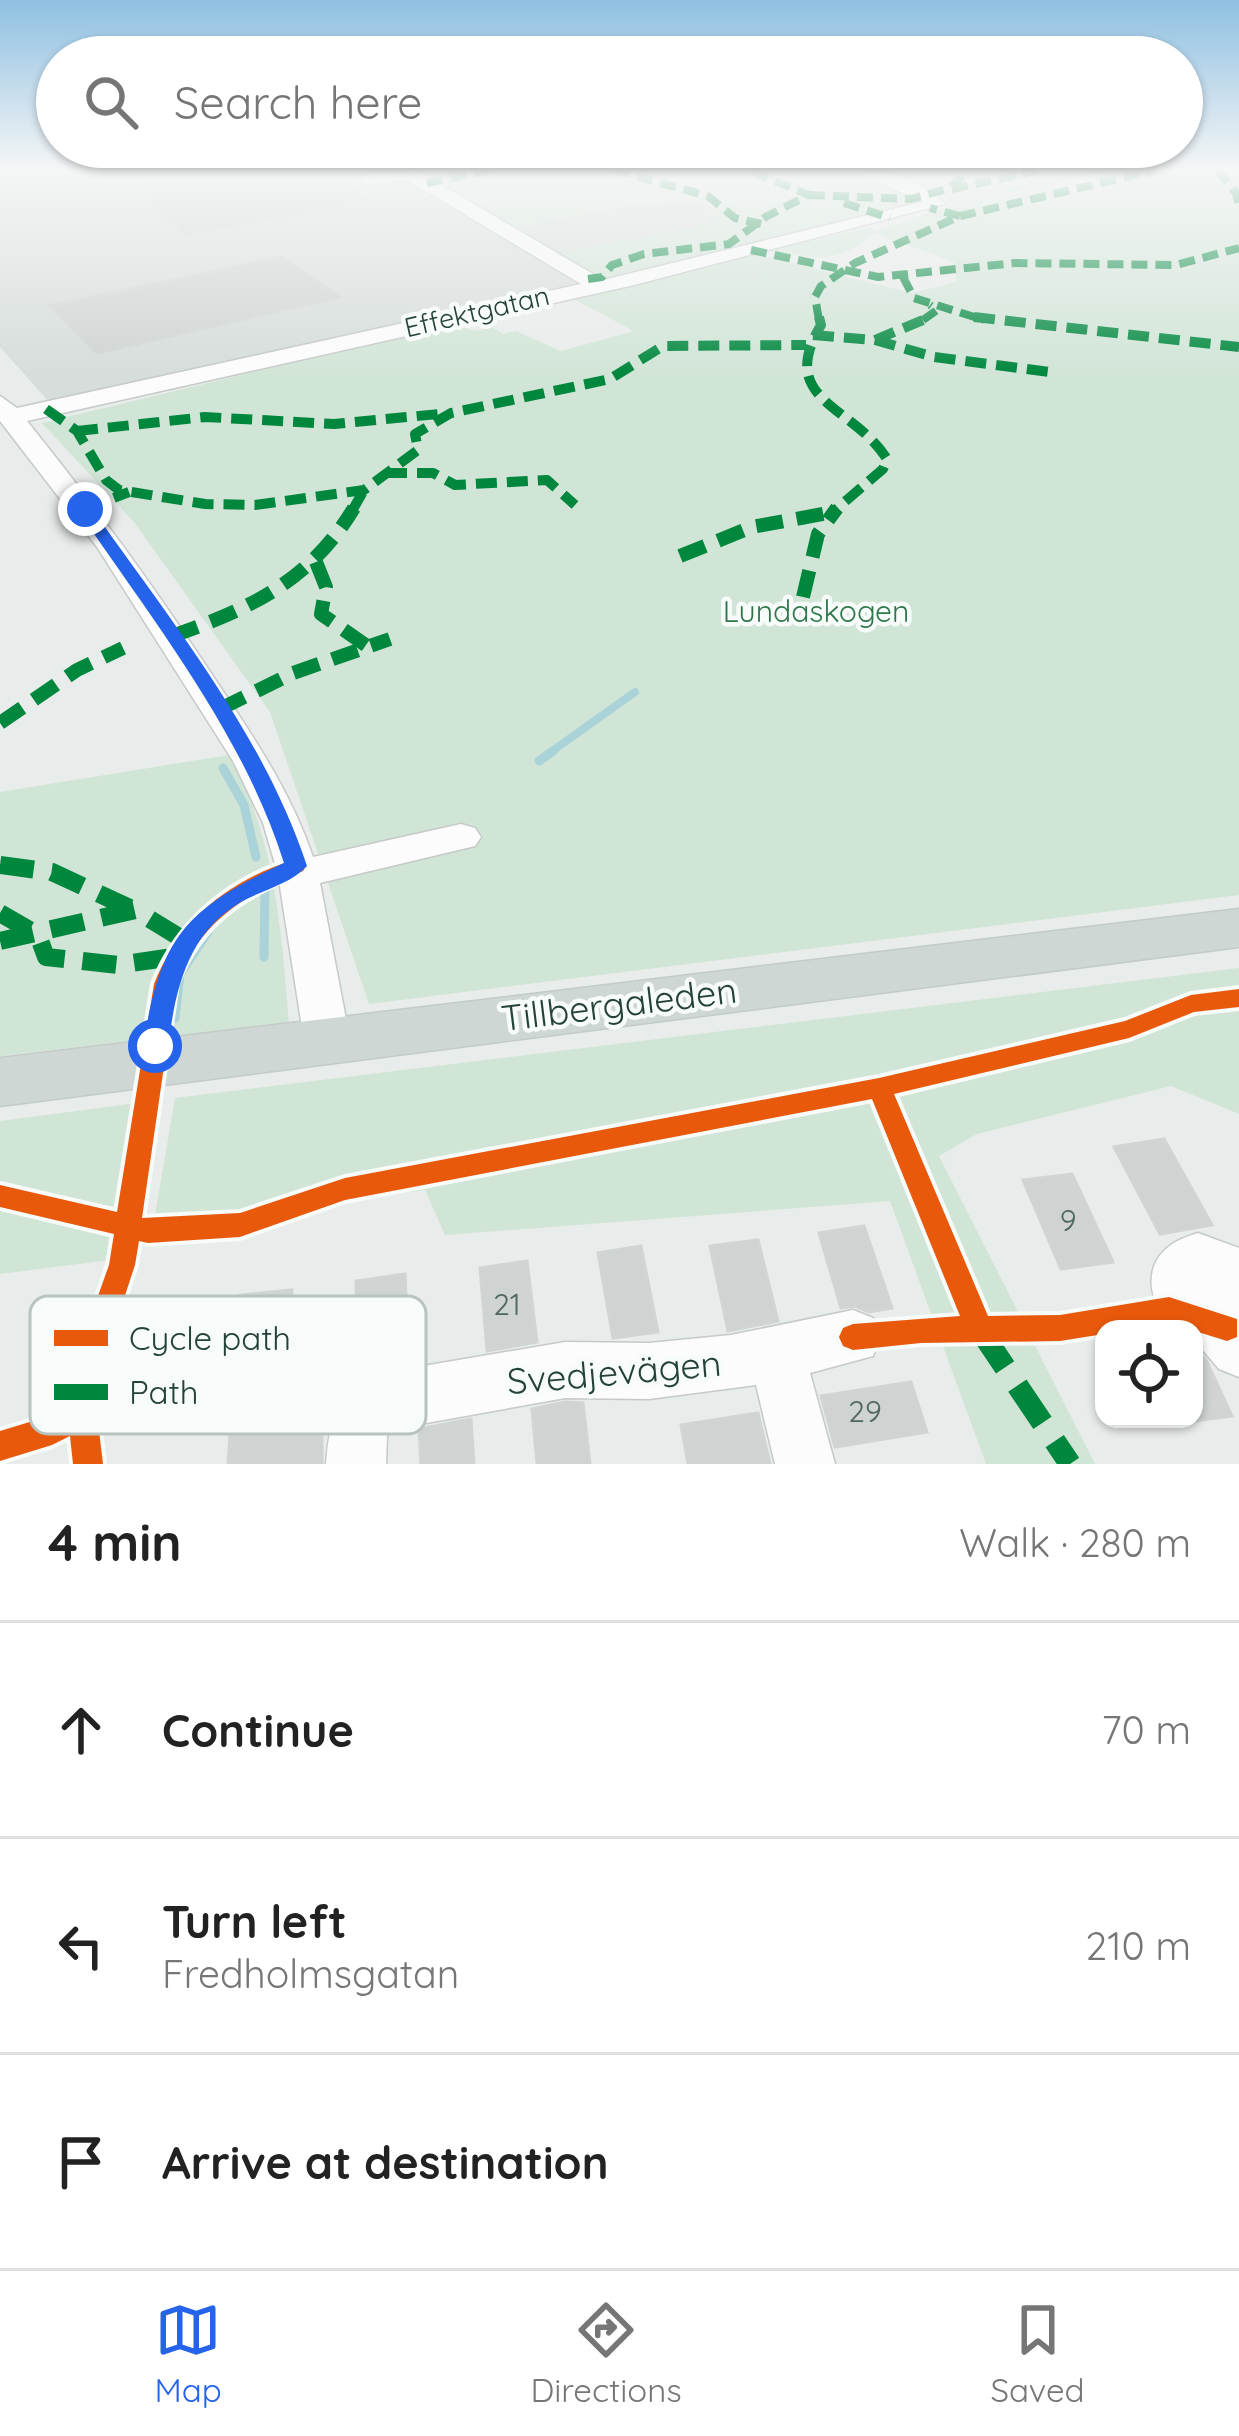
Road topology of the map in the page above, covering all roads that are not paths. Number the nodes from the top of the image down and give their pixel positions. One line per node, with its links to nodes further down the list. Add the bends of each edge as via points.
1 (520, 238): 4 (street)
2 (561, 238): 4 (street)
3 (800, 238): 5 (street, Effektgatan)
4 (530, 244): 5 (street)
5 (597, 285): 6 (street, Effektgatan)
6 (6, 410): 8 (street, via 205,683 282,823)
7 (460, 837): 8 (street)
8 (298, 874): 10 (street)
9 (1239, 928): 10 (main road, Tillbergaleden)
10 (327, 1040): 11 (main road, Tillbergaleden)
11 (0, 1082)
12 (853, 1336): 13 (street, Svedjevägen)
13 (777, 1356): 14 (street, Svedjevägen, via 649,1371 565,1370); 17 (street)
14 (426, 1394)
15 (358, 1434): 16 (street, Svedjevägen)
16 (356, 1464)
17 (805, 1464)

